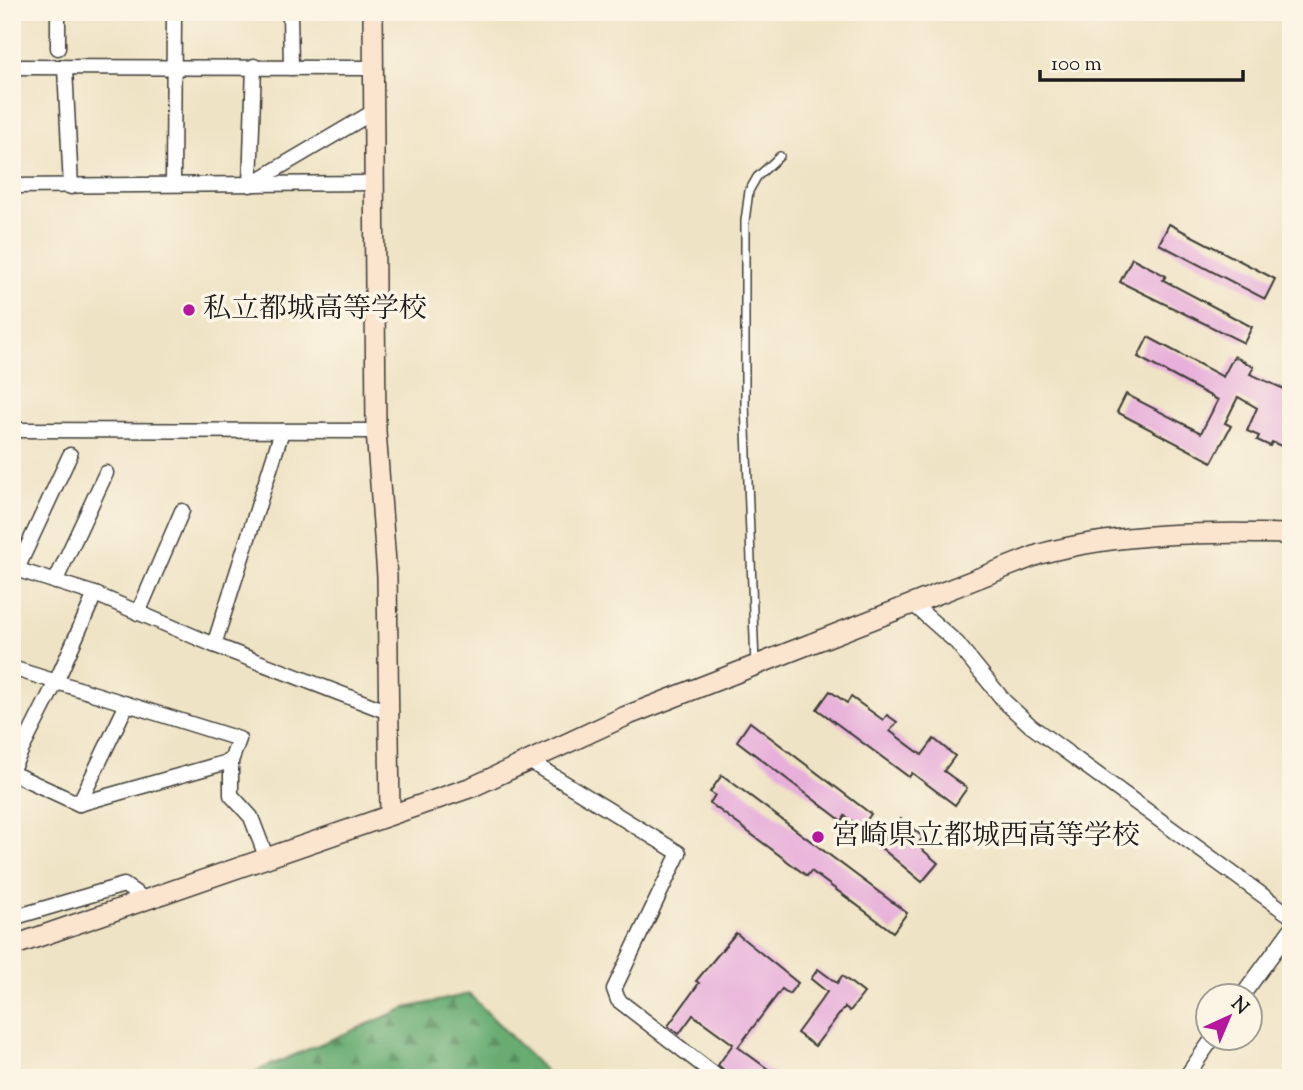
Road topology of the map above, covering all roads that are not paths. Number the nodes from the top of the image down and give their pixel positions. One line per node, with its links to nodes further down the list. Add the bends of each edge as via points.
1 (58, 12): 5 (street)
2 (174, 12): 6 (street)
3 (290, 12): 10 (street)
4 (373, 12): 11 (street)
5 (58, 48)
6 (173, 66): 7 (street); 9 (street); 15 (street)
7 (254, 66): 10 (street); 16 (street)
8 (12, 67): 9 (street)
9 (65, 68): 18 (street)
10 (291, 68): 11 (street)
11 (373, 68): 12 (street)
12 (373, 112): 14 (street); 16 (street)
13 (780, 156): 32 (lane, via 749,191 745,221 745,403)
14 (374, 183): 16 (street); 21 (street)
15 (173, 184): 16 (street); 18 (street)
16 (250, 185)
17 (12, 186): 18 (street)
18 (71, 187)
19 (12, 430): 20 (street)
20 (282, 431): 21 (street); 31 (street)
21 (376, 431): 36 (street)
22 (70, 455): 26 (street)
23 (106, 473): 27 (street)
24 (182, 511): 30 (street)
25 (1291, 534): 29 (street, via 1093,540 1040,554)
26 (15, 569): 27 (street)
27 (55, 582): 28 (street)
28 (95, 594): 30 (street); 34 (street)
29 (914, 605): 32 (street); 44 (street, via 957,643 1005,702 1040,734)
30 (138, 613): 31 (street)
31 (214, 645): 36 (street)
32 (755, 666): 38 (street, via 626,716)
33 (12, 668): 34 (street)
34 (56, 682): 35 (street); 39 (street)
35 (127, 704): 37 (street, via 239,739); 40 (street)
36 (391, 713): 41 (street)
37 (232, 761): 40 (street); 42 (street, via 231,795 251,817)
38 (529, 761): 41 (street, via 472,787); 50 (street, via 679,853 614,989 618,1000)
39 (12, 771): 40 (street)
40 (79, 804)
41 (390, 815): 42 (street)
42 (267, 859): 43 (street)
43 (146, 900): 45 (street, via 124,885); 47 (street)
44 (1291, 916)
45 (12, 918)
46 (1291, 929): 48 (street)
47 (12, 946)
48 (1252, 982)
49 (1203, 1052): 51 (street)
50 (719, 1078)
51 (1185, 1078)

